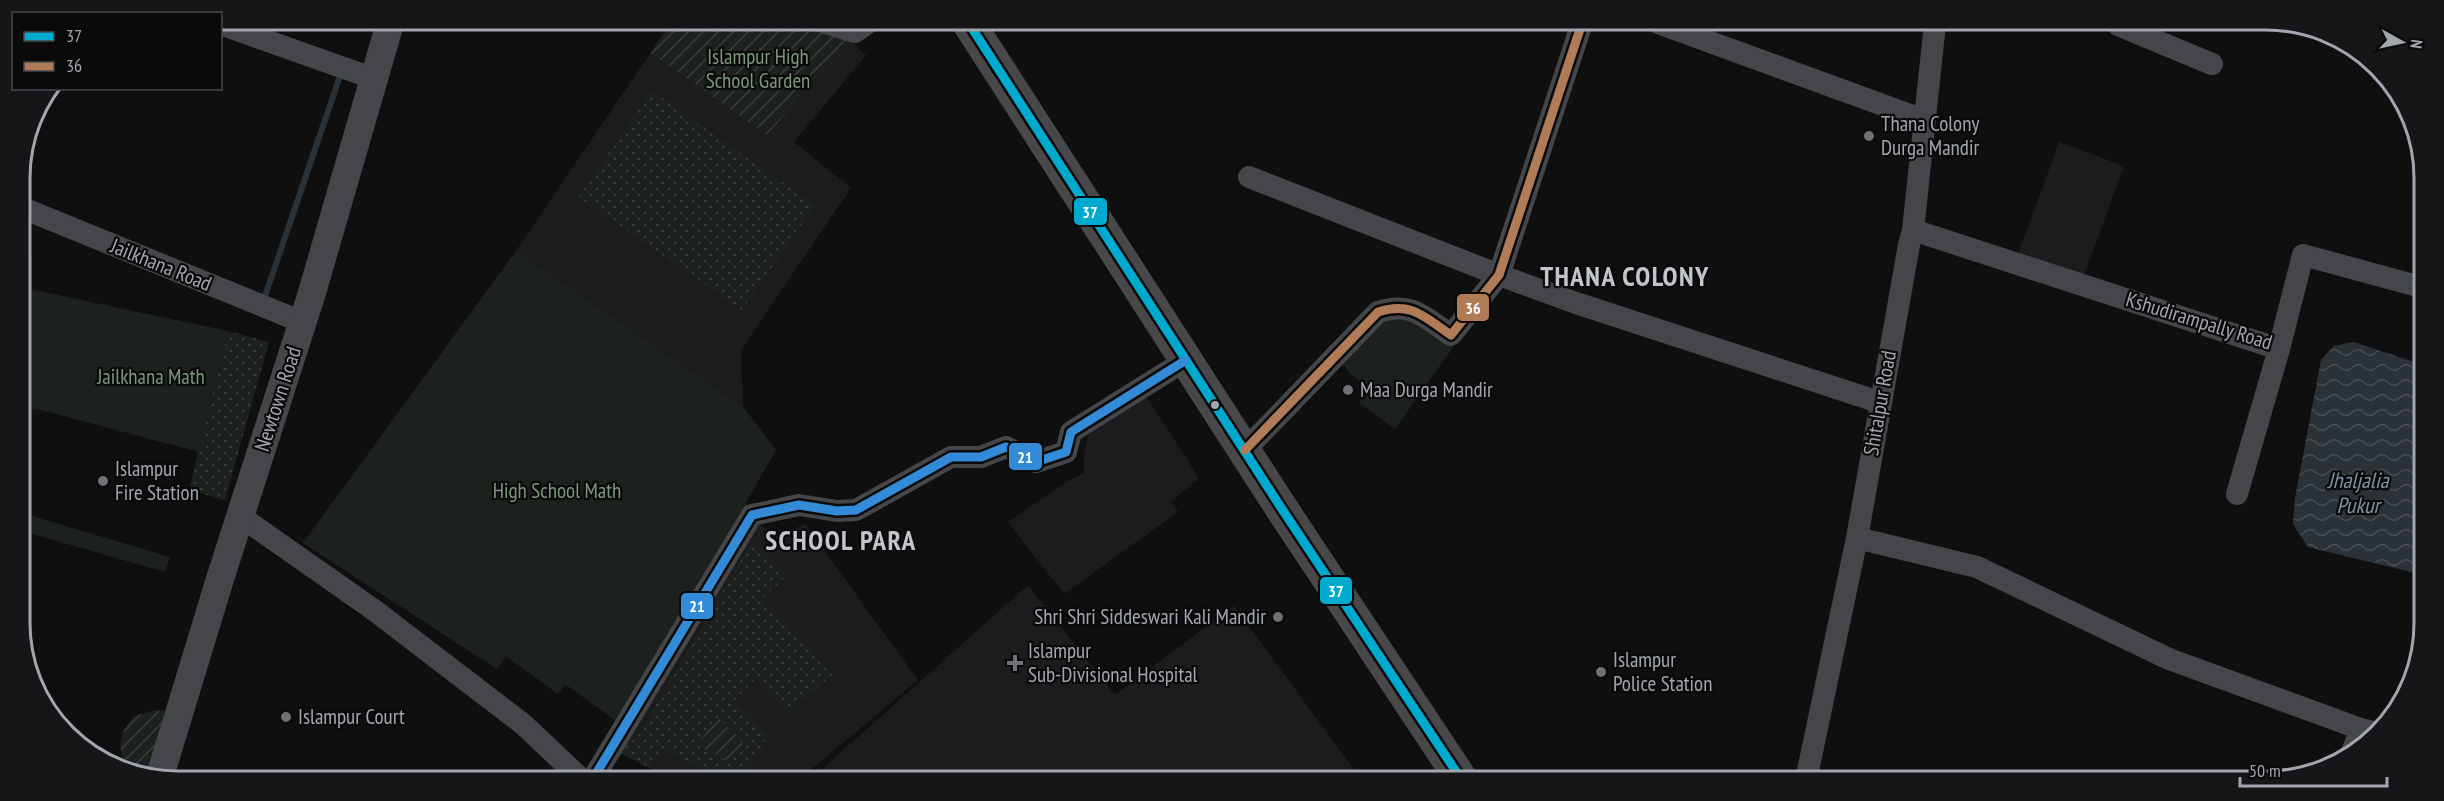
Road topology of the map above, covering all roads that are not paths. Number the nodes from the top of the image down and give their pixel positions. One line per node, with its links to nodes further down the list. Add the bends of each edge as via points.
1 (237, 30): 9 (street)
2 (388, 30): 9 (street, Newtown Road)
3 (973, 30): 18 (main road)
4 (1580, 30): 14 (street)
5 (1677, 30): 10 (street)
6 (1934, 30): 10 (street, Shitalpur Road)
7 (2132, 30): 8 (street)
8 (2212, 64)
9 (375, 79): 16 (street, Newtown Road)
10 (1924, 120): 13 (street, Shitalpur Road)
11 (1249, 177): 14 (street)
12 (30, 211): 16 (street, Jailkhana Road)
13 (1913, 230): 17 (street, Kshudirampally Road); 19 (street, Shitalpur Road)
14 (1499, 275): 19 (street); 20 (street, via 1451,335 1411,309 1392,307 1378,312)
15 (2414, 285): 17 (street, Kshudirampally Road, via 2304,255)
16 (302, 322): 22 (street, Newtown Road)
17 (2279, 349): 21 (street)
18 (1186, 360): 20 (main road); 27 (street, via 1071,432 1066,452 1036,462 1006,447 981,458 951,457 856,510 799,505 752,515)
19 (1879, 402): 23 (street, Shitalpur Road)
20 (1245, 450): 28 (main road)
21 (2237, 494)
22 (240, 516): 25 (street, Newtown Road); 26 (street, via 374,610 523,724)
23 (1857, 538): 24 (street, via 1977,567 2169,659); 29 (street, Shitalpur Road)
24 (2368, 730)
25 (162, 770)
26 (573, 771)
27 (598, 771)
28 (1456, 771)
29 (1808, 771)

